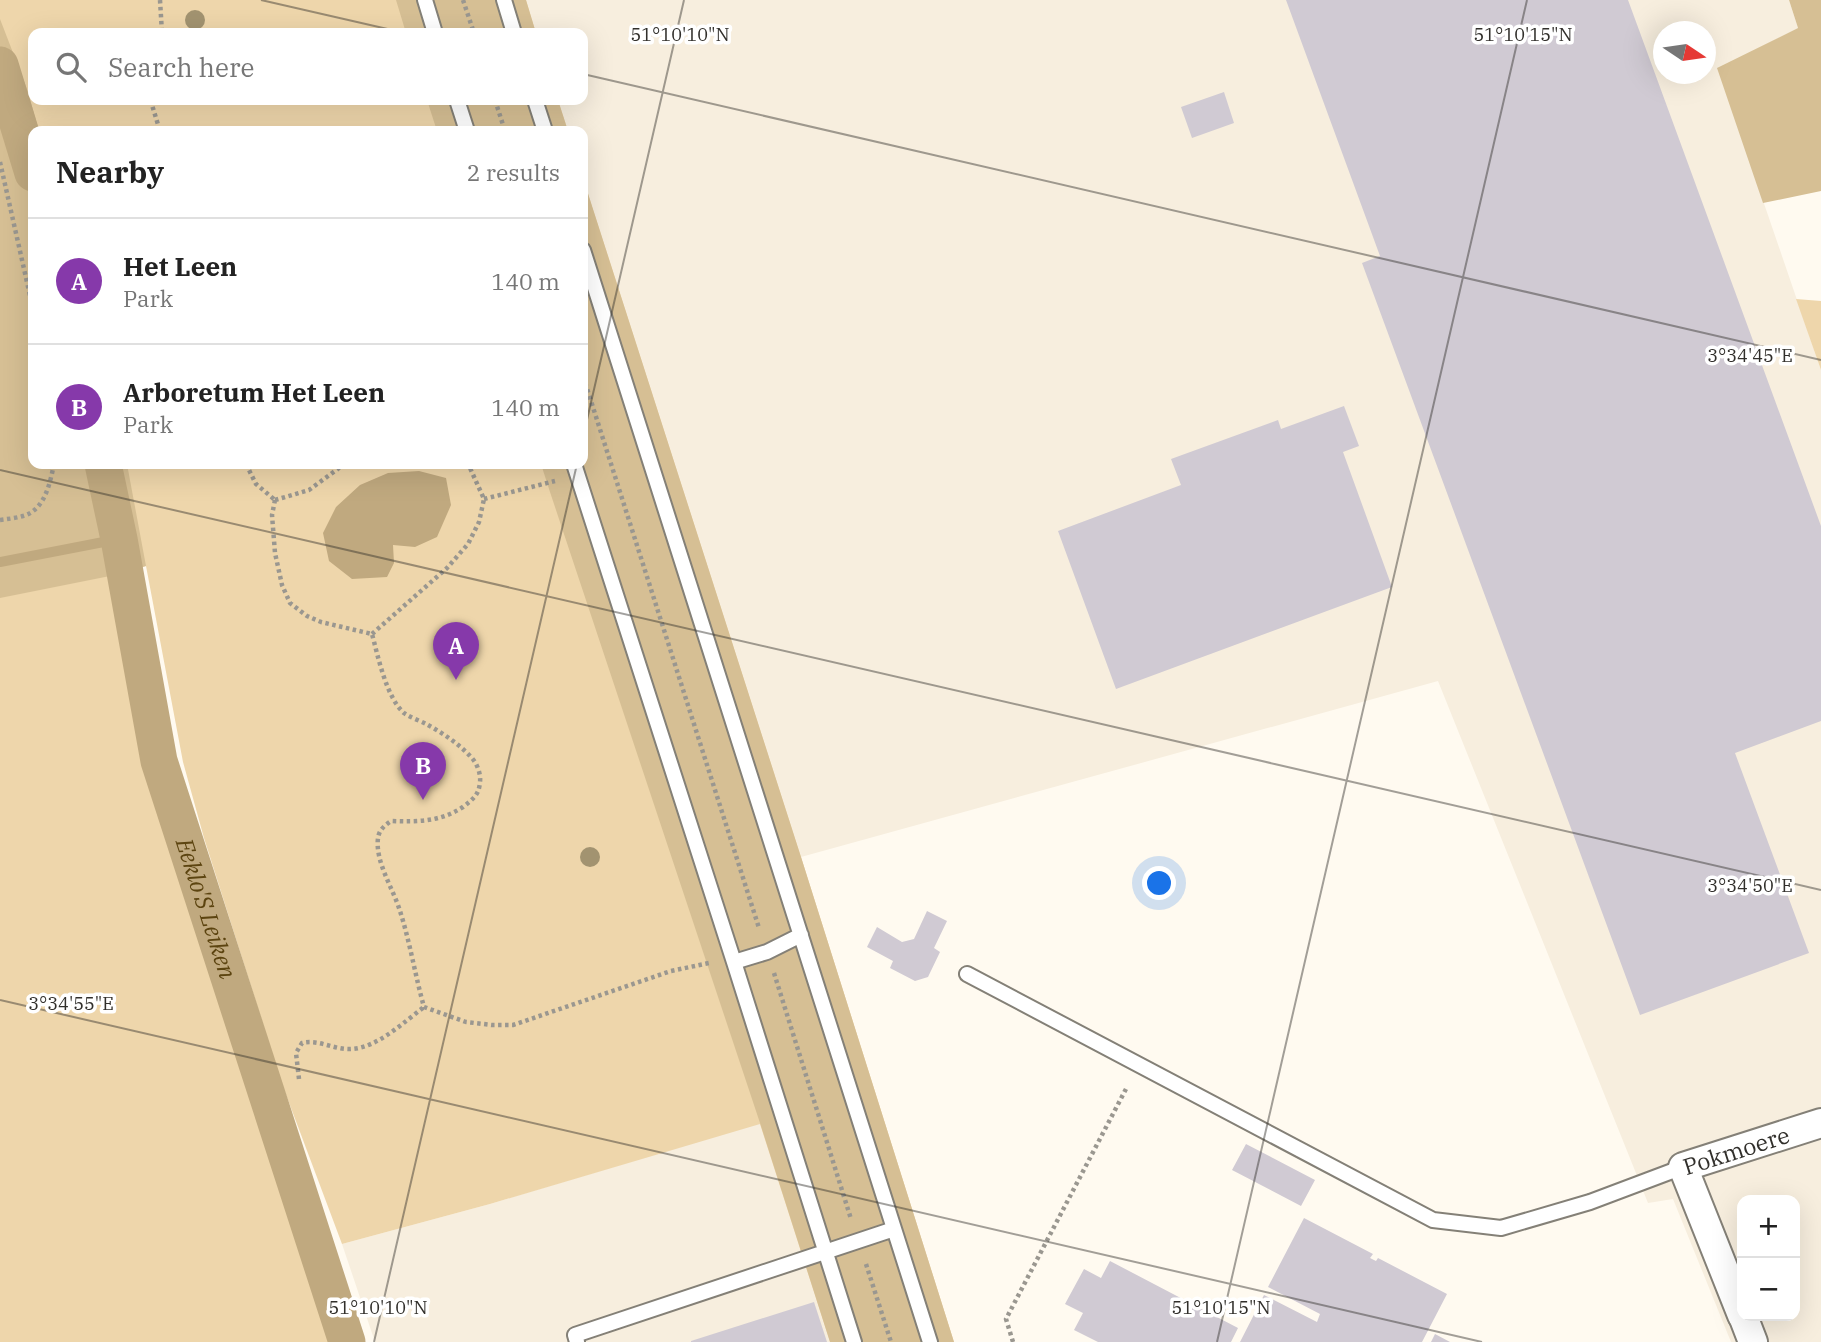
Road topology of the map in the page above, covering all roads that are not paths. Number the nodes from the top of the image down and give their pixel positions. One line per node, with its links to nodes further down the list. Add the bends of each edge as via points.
1 (425, 0): 3 (lane)
2 (504, 0): 4 (lane)
3 (433, 28)
4 (512, 28)
5 (459, 105): 7 (lane)
6 (537, 105): 8 (lane)
7 (465, 126)
8 (543, 126)
9 (588, 266): 11 (lane)
10 (576, 470): 12 (lane)
11 (801, 936): 12 (lane); 16 (lane)
12 (734, 962): 17 (lane)
13 (967, 974): 15 (lane, via 1433,1220 1501,1228 1590,1202)
14 (1821, 1123): 15 (street, Pokmoere)
15 (1683, 1167): 18 (street, Pokmoere)
16 (894, 1229): 17 (lane); 22 (lane)
17 (825, 1252): 20 (lane, via 575,1335); 21 (lane)
18 (1737, 1302)
19 (1744, 1321): 23 (street, Pokmoere)
20 (577, 1342)
21 (854, 1342)
22 (930, 1342)
23 (1753, 1342)

